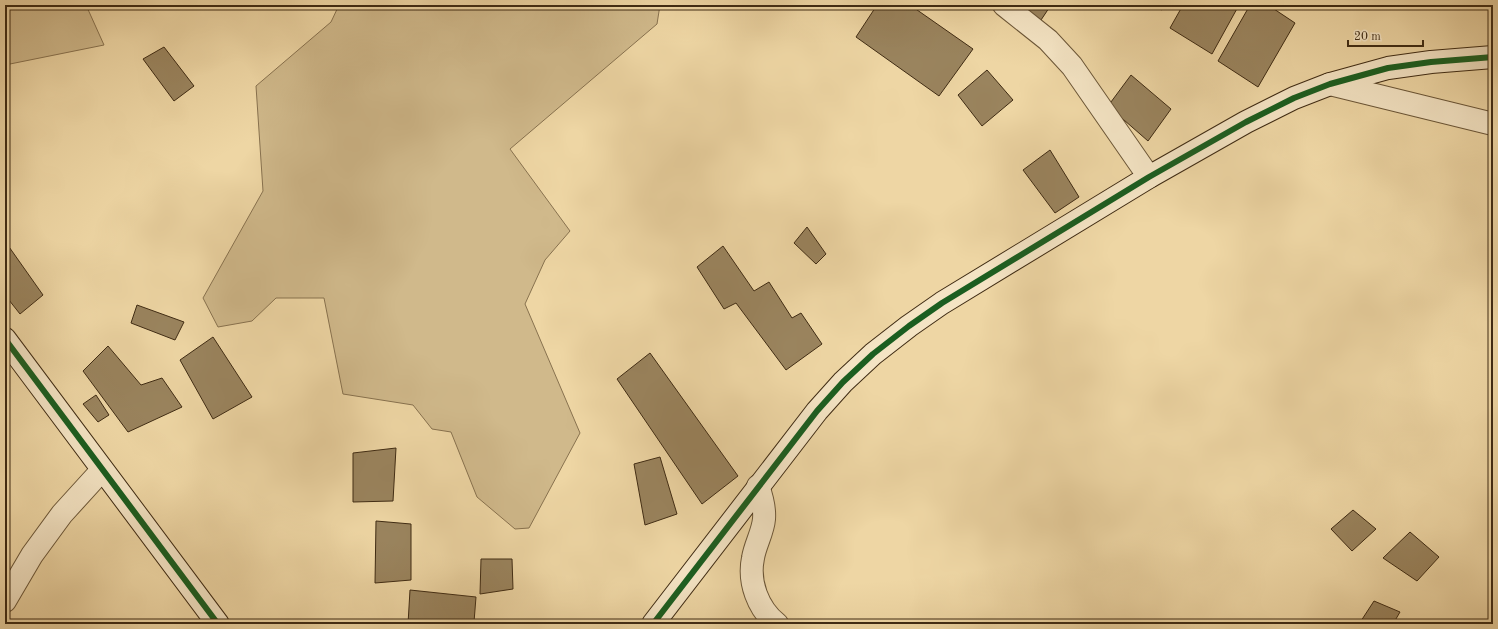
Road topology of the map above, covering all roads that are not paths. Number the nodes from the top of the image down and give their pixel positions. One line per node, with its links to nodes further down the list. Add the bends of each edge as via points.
1 (1004, 5): 5 (street, via 1048,40 1072,66)
2 (1493, 57): 3 (street, via 1388,68)
3 (1330, 84): 4 (street); 5 (street, via 1294,98 1246,122)
4 (1493, 124)
5 (1150, 177): 8 (street, via 942,303 873,354 817,411)
6 (5, 339): 7 (street)
7 (102, 470): 9 (street, via 62,514 32,555); 10 (street)
8 (758, 486): 11 (street); 12 (street, via 764,502 764,520 753,558 754,590 769,618)
9 (5, 601)
10 (218, 624)
11 (653, 624)
12 (777, 624)

